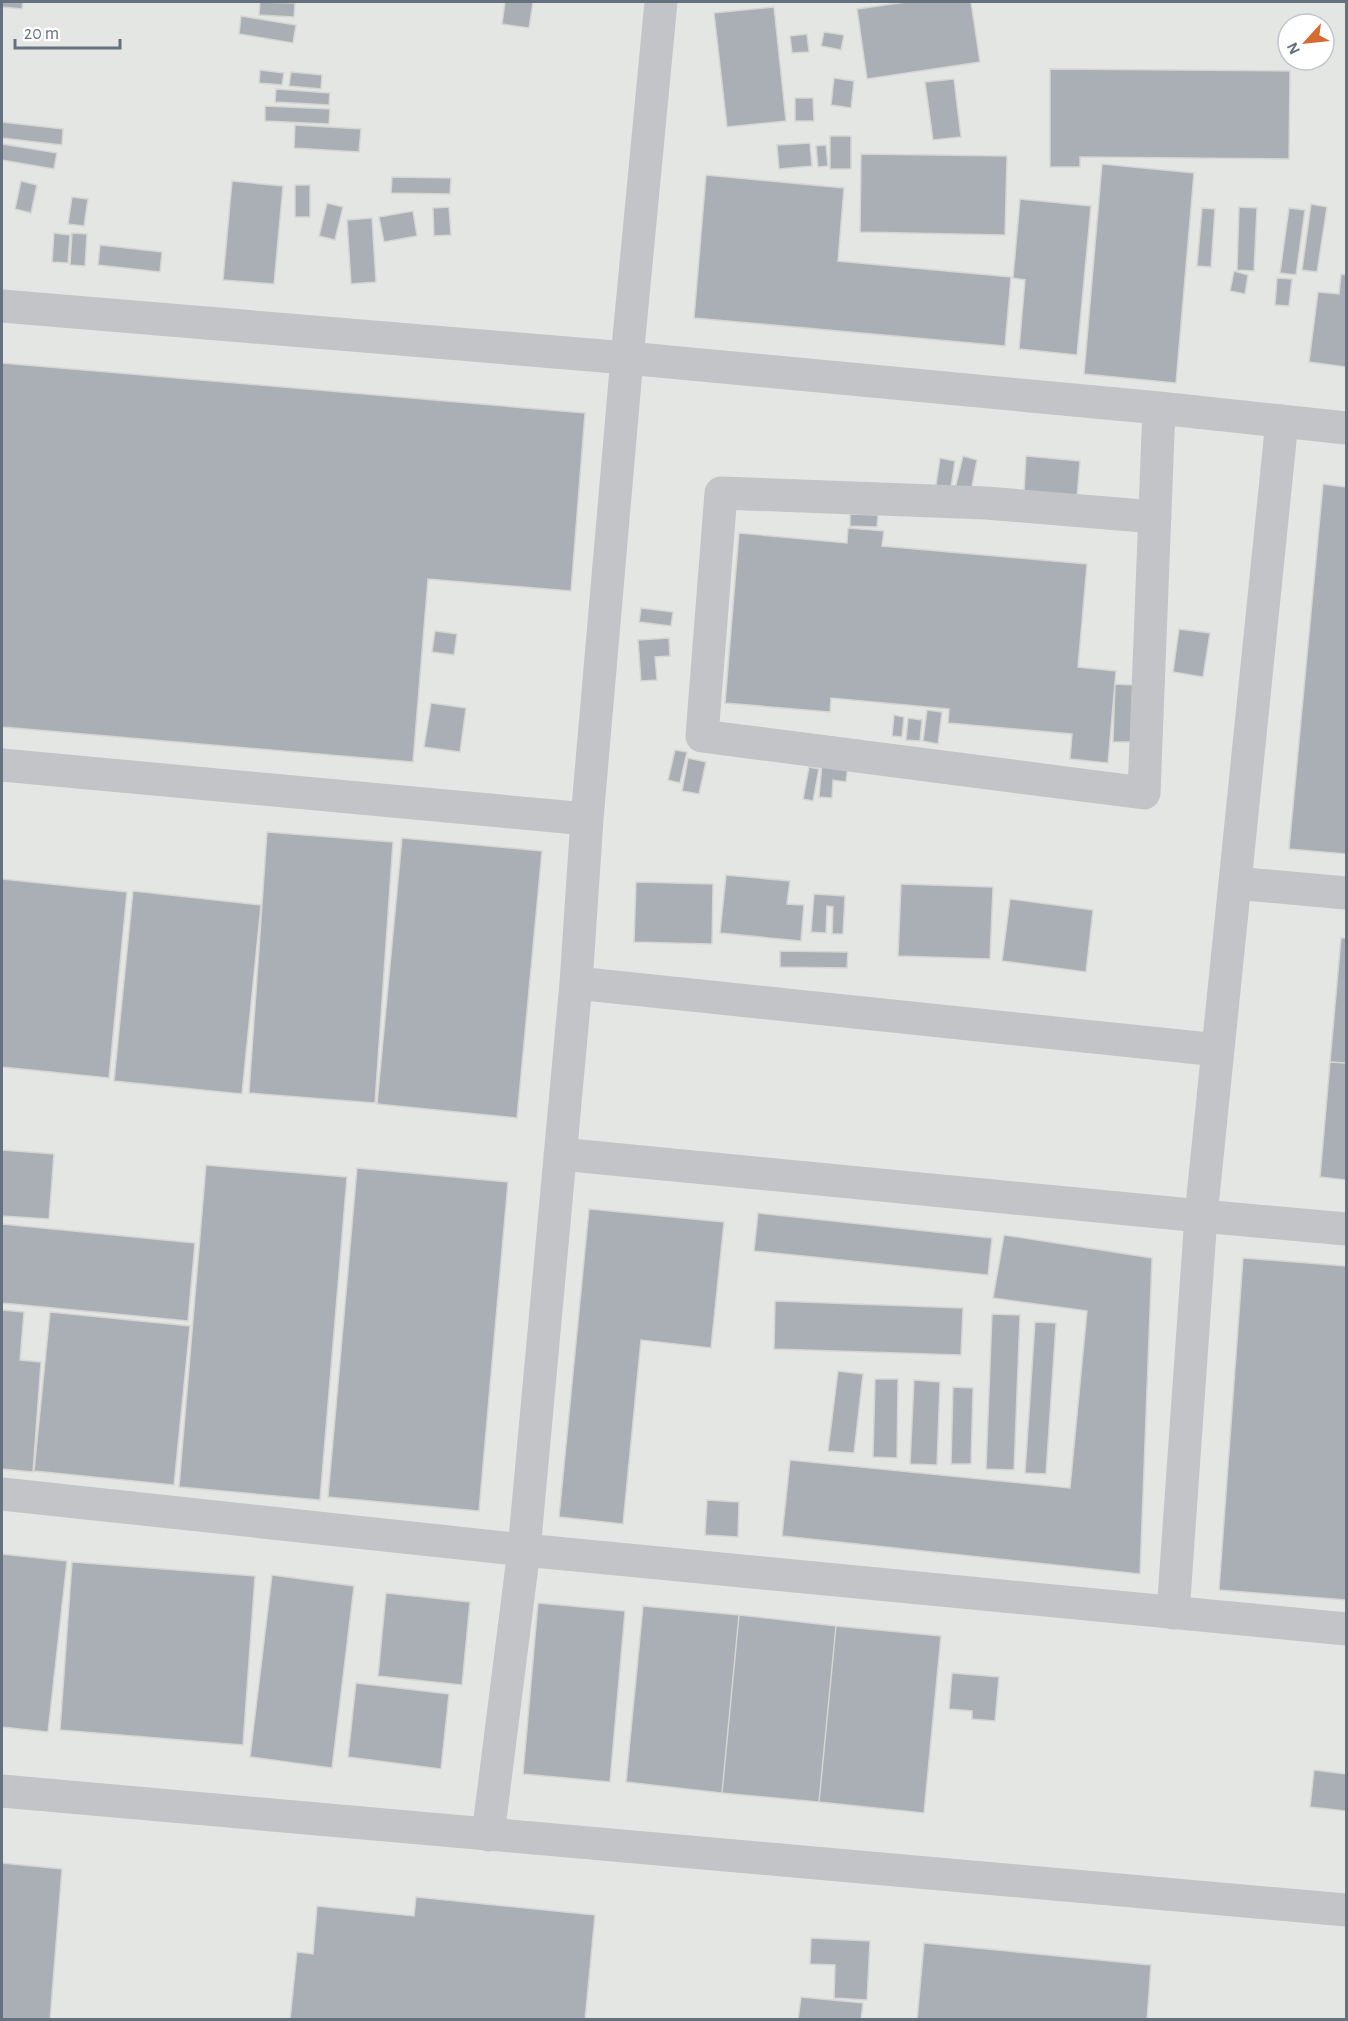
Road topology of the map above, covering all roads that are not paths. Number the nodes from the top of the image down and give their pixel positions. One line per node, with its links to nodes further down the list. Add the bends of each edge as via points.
1 (664, 2): 3 (street)
2 (2, 306): 3 (street)
3 (627, 358): 4 (street); 9 (street)
4 (1159, 408): 5 (street); 7 (street)
5 (1282, 421): 6 (street); 10 (street)
6 (1347, 428)
7 (1155, 517): 7 (street, via 1143,793 702,736 721,493 986,504)
8 (2, 765): 9 (street)
9 (587, 819): 12 (street)
10 (1235, 883): 11 (street); 13 (street)
11 (1347, 892)
12 (576, 983): 13 (street); 14 (street)
13 (1218, 1050): 15 (street)
14 (560, 1154): 15 (street); 18 (street)
15 (1201, 1216): 16 (street); 19 (street)
16 (1347, 1229)
17 (2, 1494): 18 (street)
18 (524, 1550): 19 (street); 22 (street)
19 (1173, 1613): 20 (street)
20 (1347, 1629)
21 (2, 1791): 22 (street)
22 (488, 1835): 23 (street)
23 (1347, 1910)

